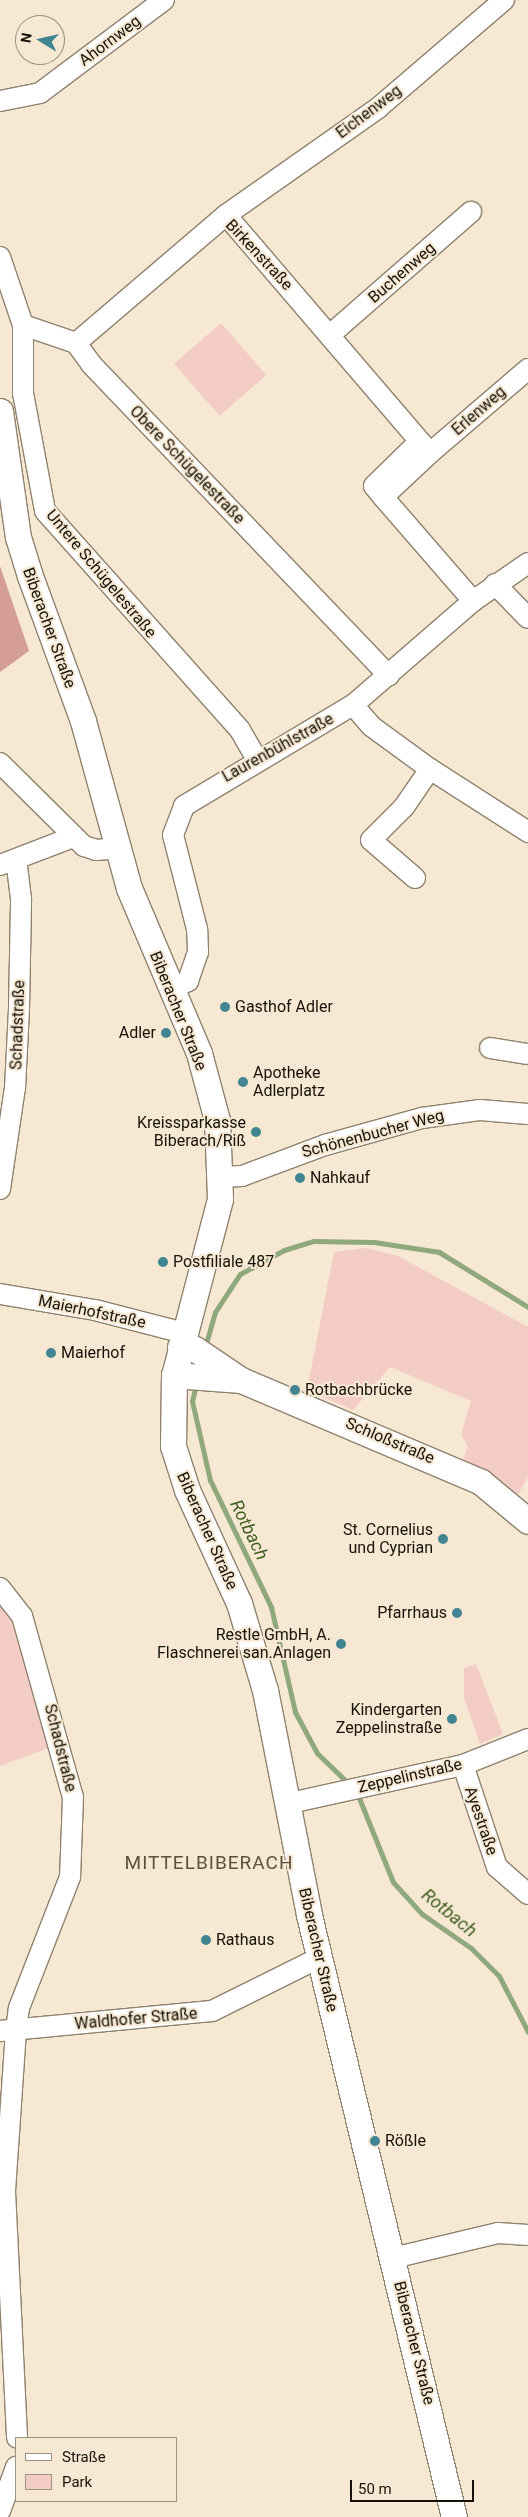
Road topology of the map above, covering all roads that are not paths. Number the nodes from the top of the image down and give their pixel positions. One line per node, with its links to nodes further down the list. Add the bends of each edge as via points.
1 (164, 0): 3 (street, Ahornweg, via 40,93)
2 (504, 0): 5 (street, Eichenweg, via 378,108)
3 (0, 101)
4 (471, 212): 8 (street, Buchenweg)
5 (226, 215): 8 (street, Birkenstraße); 9 (street, Birkenstraße)
6 (0, 257): 7 (street)
7 (23, 325): 9 (street); 19 (street, Untere Schügelestraße, via 23,393 45,511 240,730)
8 (331, 334): 12 (street, Birkenstraße)
9 (76, 343): 17 (street, Obere Schügelestraße, via 90,364)
10 (528, 368): 12 (street, Erlenweg)
11 (0, 411): 24 (street, Biberacher Straße, via 18,537 83,721)
12 (425, 447): 15 (street, via 383,497)
13 (528, 563): 14 (street, Laurenbühlstraße)
14 (495, 584): 15 (street, Laurenbühlstraße); 16 (street)
15 (473, 601): 17 (street, Laurenbühlstraße)
16 (528, 618)
17 (390, 676): 18 (street, Laurenbühlstraße)
18 (353, 705): 19 (street, Laurenbühlstraße); 21 (street, via 371,726)
19 (257, 759): 27 (street, Laurenbühlstraße, via 195,796 174,825 175,848 197,929 198,952 188,981)
20 (0, 763): 23 (street)
21 (430, 769): 22 (street); 26 (street, via 404,807 371,840)
22 (528, 832)
23 (73, 837): 24 (street, via 96,850); 25 (street)
24 (116, 848): 27 (street, Biberacher Straße, via 144,929)
25 (8, 863): 32 (street, Schadstraße, via 21,899 19,1008 14,1088)
26 (415, 878)
27 (171, 989): 31 (street, Biberacher Straße, via 211,1096)
28 (490, 1048): 29 (street)
29 (528, 1054)
30 (528, 1114): 31 (street, Schönenbucher Weg, via 480,1110 422,1118 325,1145 242,1176)
31 (221, 1177): 34 (street, Biberacher Straße)
32 (0, 1189)
33 (0, 1294): 34 (street, Maierhofstraße, via 95,1310)
34 (191, 1360): 35 (street, Schloßstraße, via 473,1478); 39 (street, Biberacher Straße, via 173,1446 187,1490 250,1635)
35 (528, 1521)
36 (0, 1588): 42 (street, Schadstraße, via 22,1616 73,1797 70,1877)
37 (528, 1739): 38 (street, Zeppelinstraße)
38 (463, 1765): 39 (street, Zeppelinstraße); 40 (street, Ayestraße, via 497,1867)
39 (290, 1803): 41 (street, Biberacher Straße)
40 (528, 1894)
41 (319, 1958): 42 (street, Waldhofer Straße, via 212,2012); 44 (street, Biberacher Straße)
42 (8, 2031): 45 (street, Schadstraße, via 5,2191)
43 (528, 2235): 44 (street, via 498,2233)
44 (393, 2258): 49 (street, Biberacher Straße)
45 (16, 2437)
46 (15, 2472): 47 (street, via 11,2492)
47 (0, 2512): 48 (street)
48 (5, 2517)
49 (454, 2517)

